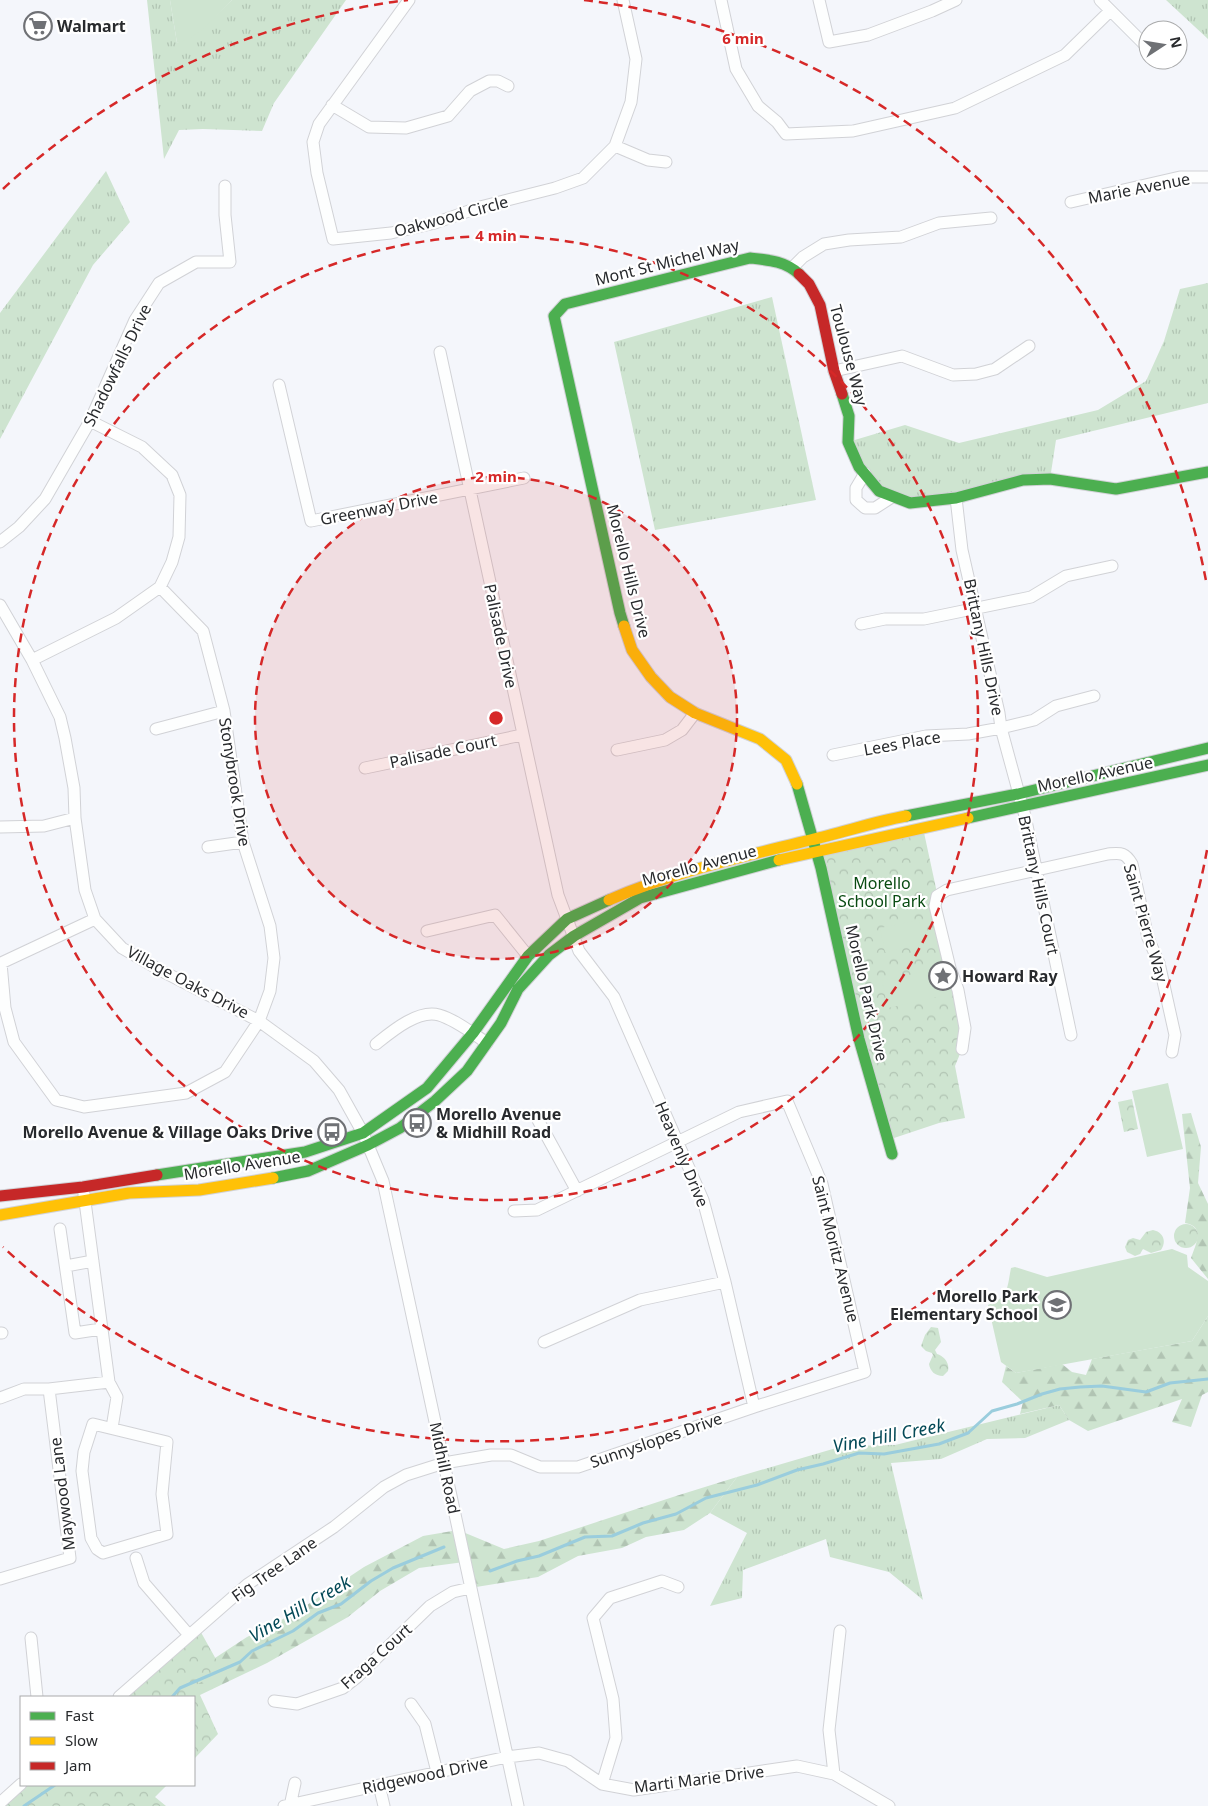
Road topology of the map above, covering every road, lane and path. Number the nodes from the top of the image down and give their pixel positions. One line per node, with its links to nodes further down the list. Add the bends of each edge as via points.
1 (410, 0): 12 (street, Oakwood Circle)
2 (623, 0): 13 (street, Oakwood Circle, via 636,59 631,102)
3 (721, 0): 9 (street, via 736,69 758,106 786,134 853,131 955,108 1065,55)
4 (819, 0): 8 (street, via 829,42 868,35)
5 (928, 0): 8 (street)
6 (956, 0): 8 (street)
7 (1100, 0): 9 (street)
8 (932, 11)
9 (1110, 11): 10 (street)
10 (1138, 38)
11 (508, 86): 12 (street, via 489,80 470,91 448,116 406,128 369,127)
12 (332, 105): 13 (street, Oakwood Circle, via 319,124 313,142 332,239 391,233 435,223 480,207 555,188 583,178)
13 (615, 146): 14 (street, via 648,160)
14 (666, 162)
15 (1208, 177): 17 (street, Marie Avenue, via 1180,177)
16 (225, 186): 25 (street, Shadowfalls Drive, via 230,262 196,262 159,283 135,320)
17 (1071, 202)
18 (991, 218): 19 (street, via 939,223 901,237 824,244)
19 (792, 268): 20 (street, Mont St Michel Way, via 773,260 750,258 565,304); 23 (street, Toulouse Way, via 809,284 820,305)
20 (554, 316): 41 (street, Morello Hills Drive, via 620,613 632,650 670,697)
21 (1029, 346): 23 (street, via 995,369 976,374 953,375 902,356)
22 (440, 352): 29 (street, Palisade Drive)
23 (834, 371): 27 (street, Toulouse Way, via 848,416 848,442)
24 (279, 385): 29 (street, Greenway Drive, via 311,521)
25 (90, 421): 32 (street, Shadowfalls Drive, via 45,499); 34 (street, via 142,447 172,475 180,495 179,537)
26 (1208, 472): 31 (street, Toulouse Way, via 1116,489 1050,479 1023,480)
27 (865, 473): 30 (street, Toulouse Way, via 878,492); 30 (street, via 856,488 856,500 865,508 875,508)
28 (524, 478): 29 (street, Greenway Drive)
29 (469, 490): 44 (street, Palisade Drive)
30 (892, 497): 31 (street, Toulouse Way, via 910,504)
31 (956, 498): 36 (street, Brittany Hills Drive, via 962,550)
32 (0, 542)
33 (1112, 566): 36 (street, via 1066,576 1030,597)
34 (160, 588): 38 (street, via 116,618); 40 (street, Stonybrook Drive, via 203,631)
35 (0, 605): 38 (street, Village Oaks Drive)
36 (976, 609): 37 (street, via 924,619 885,619); 42 (street, Brittany Hills Drive)
37 (861, 624)
38 (32, 660): 52 (street, Village Oaks Drive, via 60,717 74,788)
39 (1094, 696): 42 (street, Lees Place, via 1056,706 1034,720)
40 (224, 711): 43 (street); 55 (street, Stonybrook Drive)
41 (695, 713): 46 (street, via 682,730 665,740); 54 (street, Morello Hills Drive, via 760,738 786,760 798,786)
42 (1001, 728): 47 (street, Lees Place, via 926,736); 50 (street, Brittany Hills Drive)
43 (156, 729)
44 (522, 735): 49 (street, Palisade Court); 60 (street, Palisade Drive, via 558,895)
45 (1208, 748): 50 (street, Morello Avenue)
46 (617, 750)
47 (833, 755)
48 (1208, 765): 51 (street, Morello Avenue)
49 (365, 768)
50 (1018, 794): 51 (street, Brittany Hills Court); 54 (street, Morello Avenue, via 875,822)
51 (1022, 806): 57 (street, Morello Avenue); 58 (street, Brittany Hills Court)
52 (75, 818): 53 (street, via 44,826); 59 (street, Village Oaks Drive, via 85,890)
53 (0, 827)
54 (812, 839): 57 (street, Morello Park Drive); 60 (street, Morello Avenue, via 657,882)
55 (243, 842): 56 (street); 64 (street, Stonybrook Drive, via 270,926 274,958 270,991)
56 (208, 847)
57 (816, 852): 62 (street, Morello Avenue, via 640,898); 75 (street, Morello Park Drive, via 859,1039)
58 (1036, 869): 66 (street, Brittany Hills Court); 69 (street, via 947,890 938,896 935,906 965,1028); 70 (street, Saint Pierre Way, via 1108,854 1120,853 1128,857 1148,938 1159,963 1175,1035)
59 (95, 919): 64 (street, Village Oaks Drive, via 122,948); 64 (street, Stonybrook Drive, via 1,962 5,1008 14,1042 56,1100 84,1107 186,1093 225,1072)
60 (567, 919): 62 (street, Heavenly Drive); 63 (street, Morello Avenue)
61 (427, 931): 63 (street, via 496,915)
62 (574, 936): 67 (street, Morello Avenue, via 549,955 518,989); 73 (street, Heavenly Drive, via 579,951 614,997)
63 (528, 956): 65 (street, Morello Avenue)
64 (259, 1021): 72 (street, Village Oaks Drive, via 314,1061 339,1090)
65 (473, 1033): 67 (street); 68 (street, via 437,1014 399,1025); 72 (street, Morello Avenue, via 427,1088)
66 (1071, 1035)
67 (487, 1043): 74 (street, Morello Avenue, via 467,1071 435,1101 400,1128)
68 (376, 1044)
69 (962, 1049)
70 (1172, 1052)
71 (538, 1120): 77 (street)
72 (363, 1133): 74 (street, Midhill Road); 76 (street, Morello Avenue, via 305,1152)
73 (678, 1142): 77 (street); 85 (street, Heavenly Drive, via 703,1200); 88 (street, Saint Moritz Avenue, via 739,1112 787,1100 822,1184)
74 (368, 1145): 79 (street, Morello Avenue, via 308,1171 199,1190 129,1193); 94 (street, Midhill Road, via 383,1181)
75 (892, 1154)
76 (83, 1187): 78 (street, Morello Avenue); 79 (street)
77 (576, 1191): 80 (street, via 537,1210)
78 (0, 1196)
79 (85, 1200): 81 (street, Morello Avenue); 83 (street)
80 (514, 1211)
81 (0, 1214)
82 (60, 1229): 84 (street)
83 (93, 1262): 84 (street); 86 (street)
84 (66, 1266): 86 (street, via 75,1333)
85 (725, 1282): 87 (street, via 640,1300); 92 (street, Heavenly Drive)
86 (101, 1329): 89 (street)
87 (544, 1342)
88 (865, 1372): 92 (street, Sunnyslopes Drive)
89 (109, 1382): 90 (street); 93 (street, via 117,1397)
90 (49, 1389): 91 (street, via 24,1389); 96 (street, Maywood Lane, via 70,1558)
91 (0, 1398)
92 (754, 1407): 94 (street, Sunnyslopes Drive, via 578,1468 540,1467 511,1455 491,1455)
93 (112, 1428): 93 (street, via 167,1442 162,1494 167,1534 103,1554 91,1538 82,1471 93,1424)
94 (444, 1464): 98 (street, Midhill Road); 100 (street, Fig Tree Lane, via 406,1475 384,1486 334,1527 248,1584)
95 (136, 1558): 100 (street, via 144,1583)
96 (0, 1579)
97 (678, 1586): 110 (street, via 662,1581 610,1598 593,1618 613,1699 616,1738)
98 (470, 1588): 104 (street, Fraga Court, via 452,1592 430,1606 343,1688 297,1704); 106 (street, Midhill Road)
99 (840, 1630): 108 (street, via 829,1730)
100 (189, 1635): 103 (street, Fig Tree Lane)
101 (32, 1638): 102 (street)
102 (36, 1696)
103 (120, 1696)
104 (274, 1701)
105 (411, 1704): 107 (street, via 425,1724)
106 (507, 1757): 107 (street, Ridgewood Drive); 110 (street, Marti Marie Drive, via 538,1753 568,1761); 116 (street, Midhill Road)
107 (437, 1772): 112 (street, Ridgewood Drive)
108 (834, 1774): 110 (street, Marti Marie Drive, via 796,1766 634,1790); 117 (street, Marti Marie Drive)
109 (295, 1783): 114 (street)
110 (602, 1784)
111 (20, 1785): 113 (street)
112 (380, 1785): 114 (street, Ridgewood Drive); 115 (street)
113 (0, 1803)
114 (288, 1805)
115 (384, 1806)
116 (518, 1806)
117 (889, 1806)

